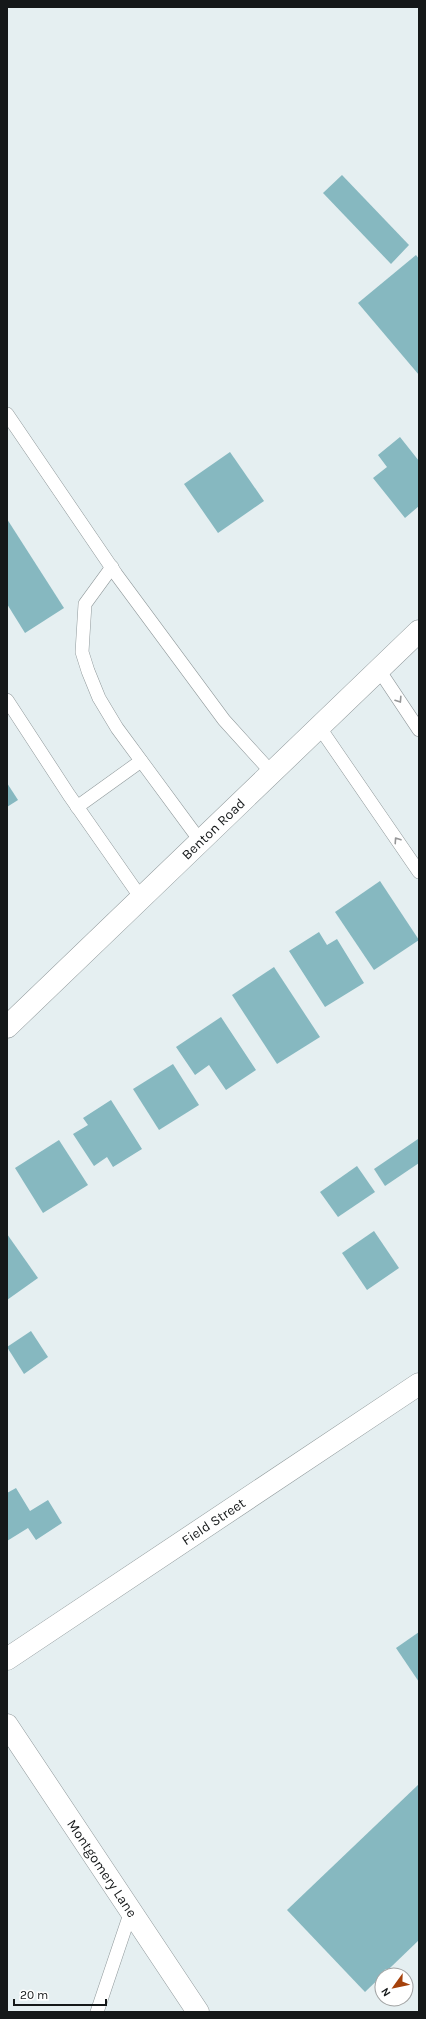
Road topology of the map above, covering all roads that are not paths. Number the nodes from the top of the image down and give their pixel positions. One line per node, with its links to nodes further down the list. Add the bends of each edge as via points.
1 (7, 414): 2 (lane)
2 (112, 567): 8 (lane, via 85,604 82,652 99,698); 9 (lane, via 224,720)
3 (419, 631): 4 (street, Benton Road)
4 (379, 670): 6 (street, Benton Road); 7 (lane, one-way to 7)
5 (7, 700): 10 (lane)
6 (320, 728): 9 (street, Benton Road); 12 (lane, one-way to 6)
7 (419, 730)
8 (141, 761): 10 (lane); 11 (lane)
9 (272, 773): 11 (street, Benton Road)
10 (77, 807): 13 (lane)
11 (201, 842): 13 (street, Benton Road)
12 (419, 872)
13 (141, 898): 14 (street, Benton Road)
14 (7, 1027)
15 (419, 1384): 16 (street, Field Street)
16 (7, 1659)
17 (7, 1725): 18 (street, Montgomery Lane)
18 (131, 1911): 19 (lane); 20 (street, Montgomery Lane)
19 (97, 2012)
20 (198, 2012)

